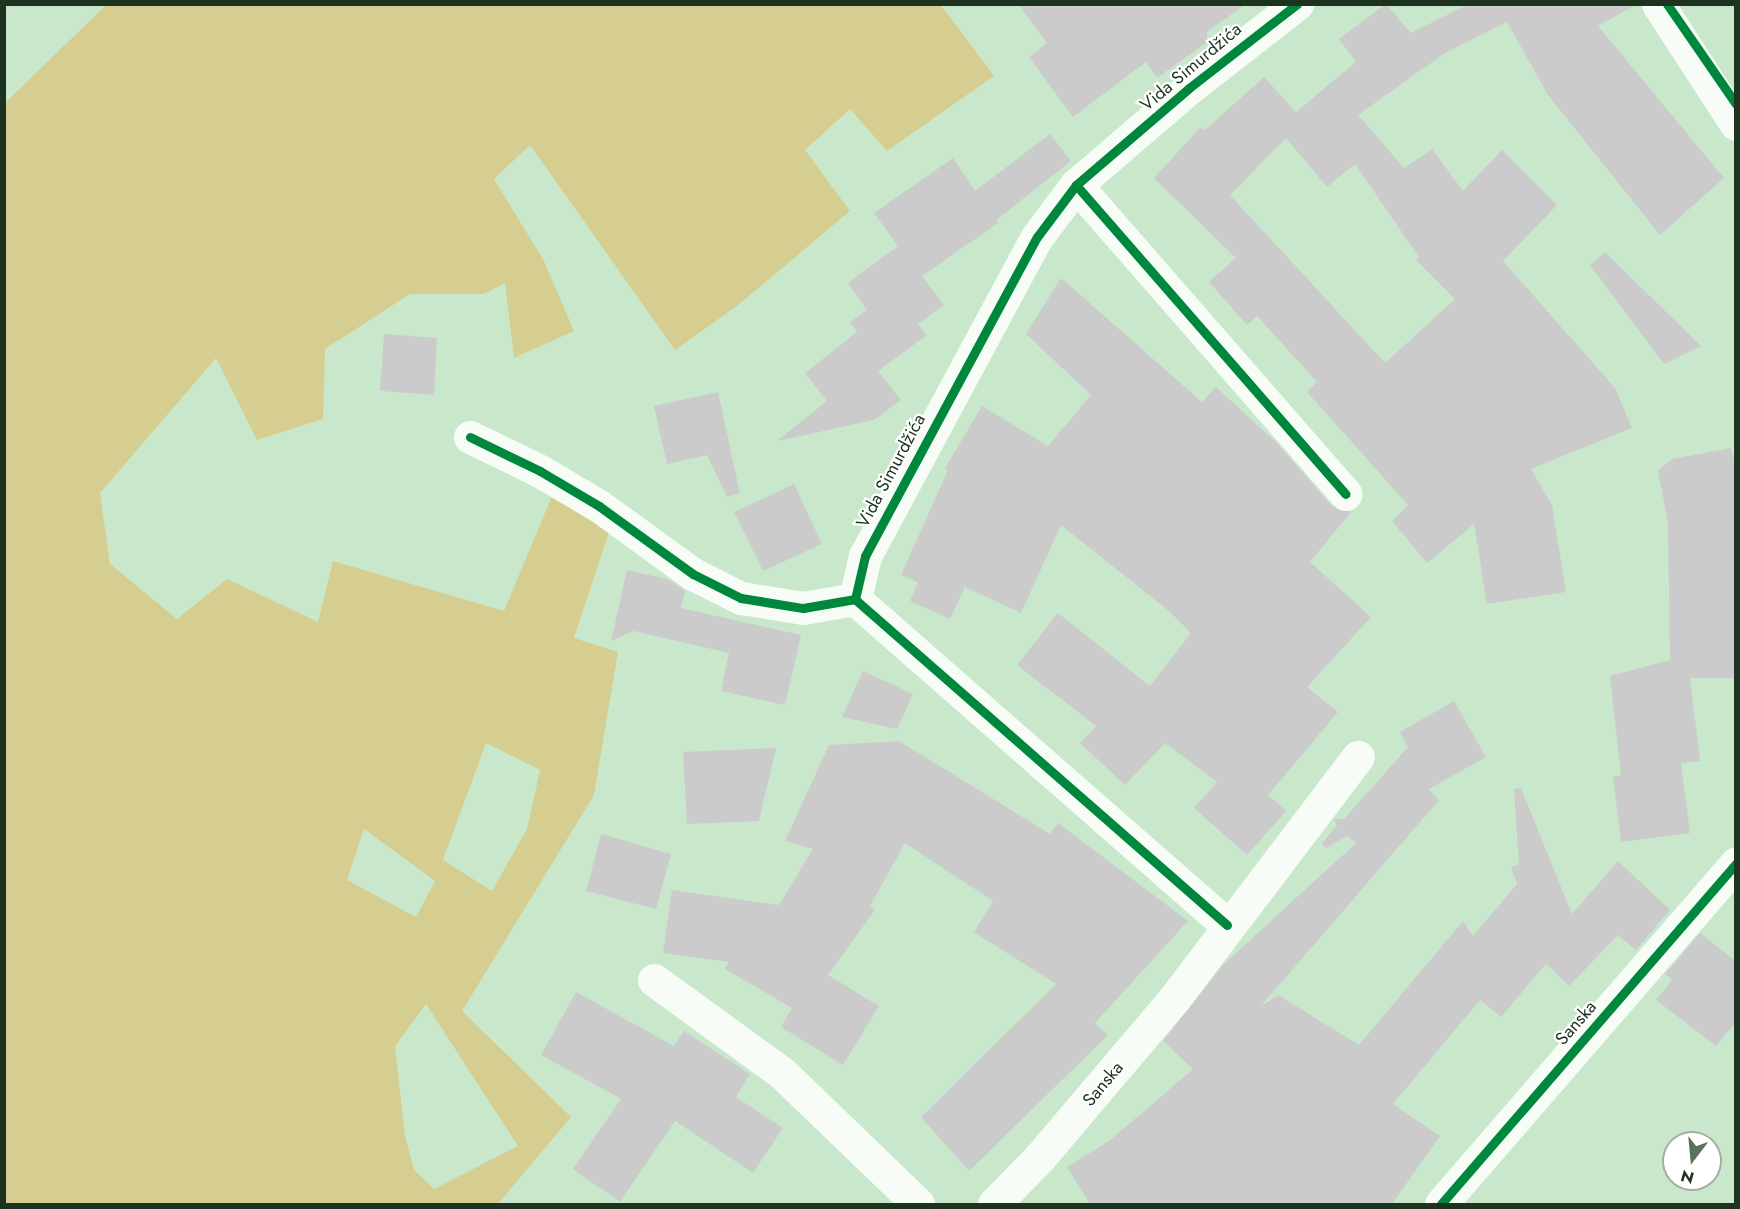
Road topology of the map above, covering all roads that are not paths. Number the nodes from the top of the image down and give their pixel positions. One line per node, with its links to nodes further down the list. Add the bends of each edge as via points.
1 (1297, 4): 4 (street, Vida Simurdžića, via 1189,88)
2 (1658, 4): 3 (street)
3 (1736, 124)
4 (1076, 185): 6 (street); 7 (street, Vida Simurdžića, via 1037,237 1003,296 865,556)
5 (470, 437): 7 (street, via 570,489 693,574 741,598 777,607 803,608)
6 (1346, 494)
7 (855, 599): 10 (street)
8 (1358, 757): 10 (street, Sanska)
9 (1736, 863): 14 (street, Sanska)
10 (1227, 925): 13 (street, Sanska, via 1174,999 1040,1158)
11 (654, 980): 12 (street, via 782,1073)
12 (918, 1204)
13 (994, 1204)
14 (1441, 1204)

